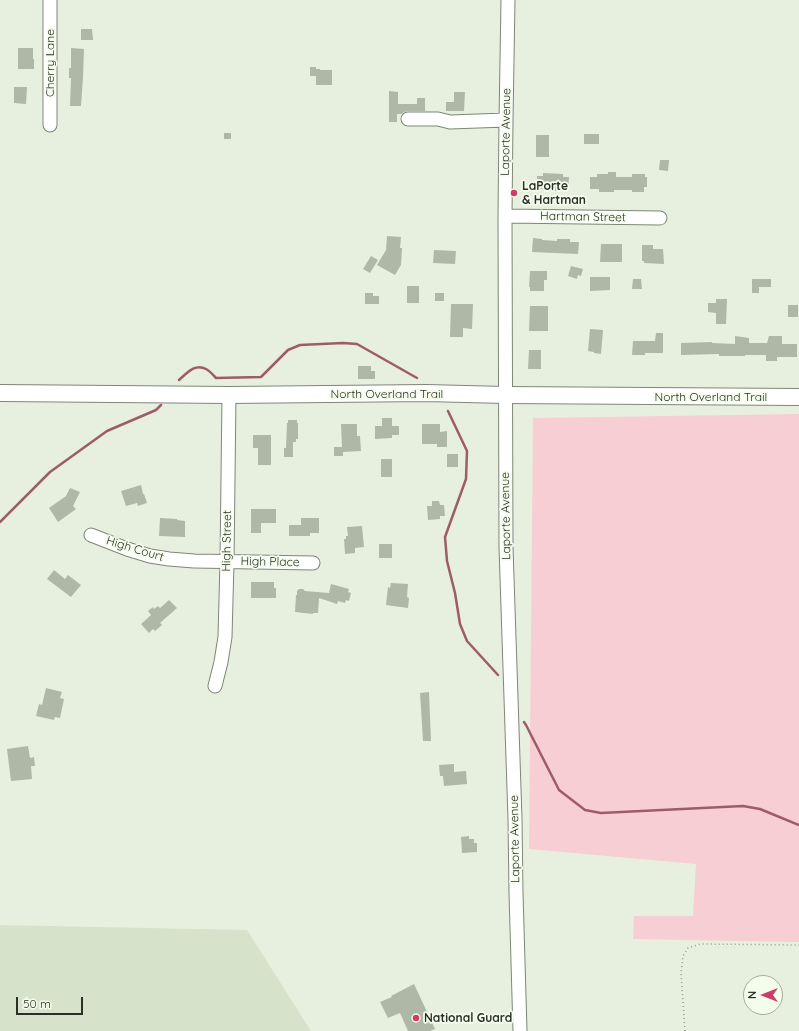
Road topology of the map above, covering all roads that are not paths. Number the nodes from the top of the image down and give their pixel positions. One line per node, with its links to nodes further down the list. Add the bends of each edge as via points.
1 (50, 0): 5 (street, Cherry Lane)
2 (508, 0): 4 (street, Laporte Avenue)
3 (408, 119): 4 (street, via 438,119 450,122)
4 (506, 120): 6 (street, Laporte Avenue)
5 (50, 125)
6 (505, 216): 7 (street, Hartman Street); 10 (street, Laporte Avenue)
7 (660, 218)
8 (0, 393): 9 (main road, North Overland Trail)
9 (229, 395): 10 (main road, North Overland Trail); 13 (street, High Street)
10 (505, 395): 11 (main road, North Overland Trail); 16 (street, Laporte Avenue, via 506,547)
11 (799, 397)
12 (91, 535): 13 (street, High Court, via 156,557)
13 (227, 562): 14 (street, High Place); 15 (street, High Street, via 225,637)
14 (313, 563)
15 (214, 686)
16 (520, 1031)

